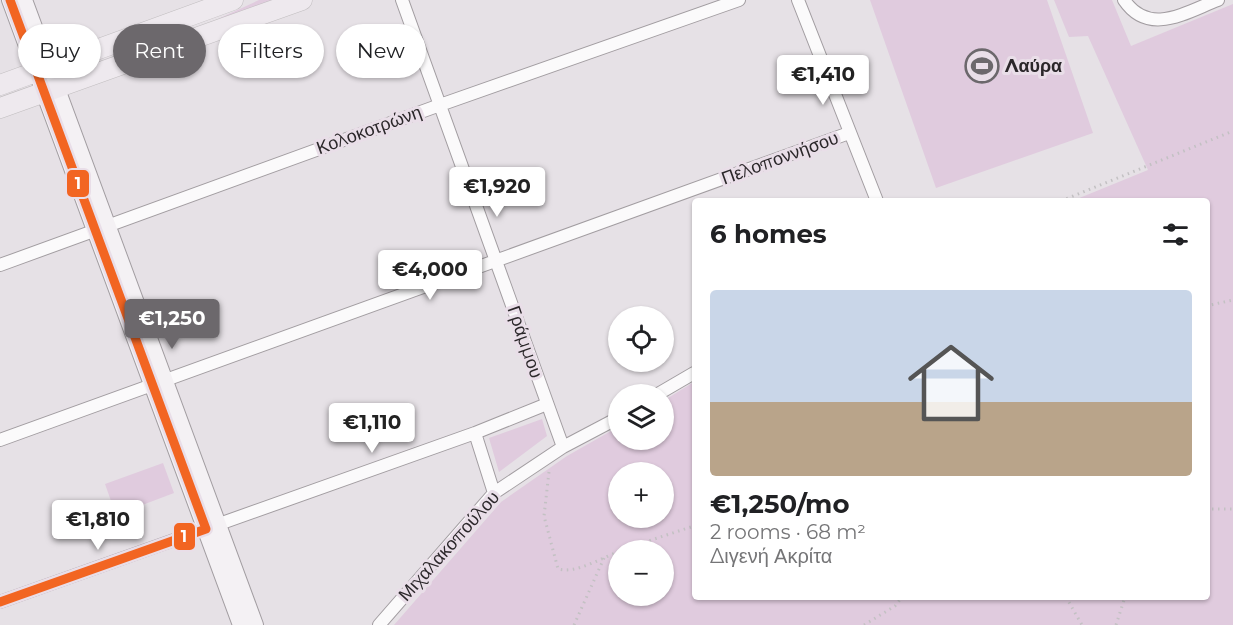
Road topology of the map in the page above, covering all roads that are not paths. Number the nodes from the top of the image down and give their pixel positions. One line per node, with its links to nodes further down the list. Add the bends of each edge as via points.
1 (10, 0): 10 (street)
2 (24, 0): 11 (street)
3 (233, 0): 12 (main road)
4 (302, 0): 16 (main road)
5 (402, 0): 17 (street, Γράμμου)
6 (740, 0): 17 (street, Κολοκοτρώνη)
7 (798, 0): 19 (street)
8 (1124, 0): 9 (street, via 1143,17 1165,20)
9 (1218, 0)
10 (21, 24)
11 (31, 24)
12 (101, 49)
13 (20, 78): 15 (main road)
14 (46, 78): 16 (street)
15 (0, 85)
16 (50, 90): 18 (main road); 21 (street)
17 (440, 105): 21 (street, Κολοκοτρώνη); 22 (street, Γράμμου)
18 (0, 108)
19 (849, 133): 20 (street); 22 (street, Πελοποννήσου)
20 (876, 198)
21 (101, 228): 23 (street, Κολοκοτρώνη); 25 (street)
22 (496, 261): 25 (street, Πελοποννήσου); 27 (street, Γράμμου)
23 (0, 264)
24 (692, 374): 26 (street)
25 (159, 383): 30 (street, Πελοποννήσου); 33 (street)
26 (674, 385)
27 (547, 404): 29 (street); 31 (street, Γράμμου)
28 (608, 423): 31 (street, Μιχαλακοπούλου)
29 (475, 433): 32 (street); 33 (street)
30 (0, 440)
31 (563, 447): 32 (street, Μιχαλακοπούλου)
32 (494, 493): 37 (street, Μιχαλακοπούλου)
33 (212, 527): 34 (street); 35 (street); 36 (street)
34 (0, 602)
35 (241, 625)
36 (255, 625)
37 (379, 625)

